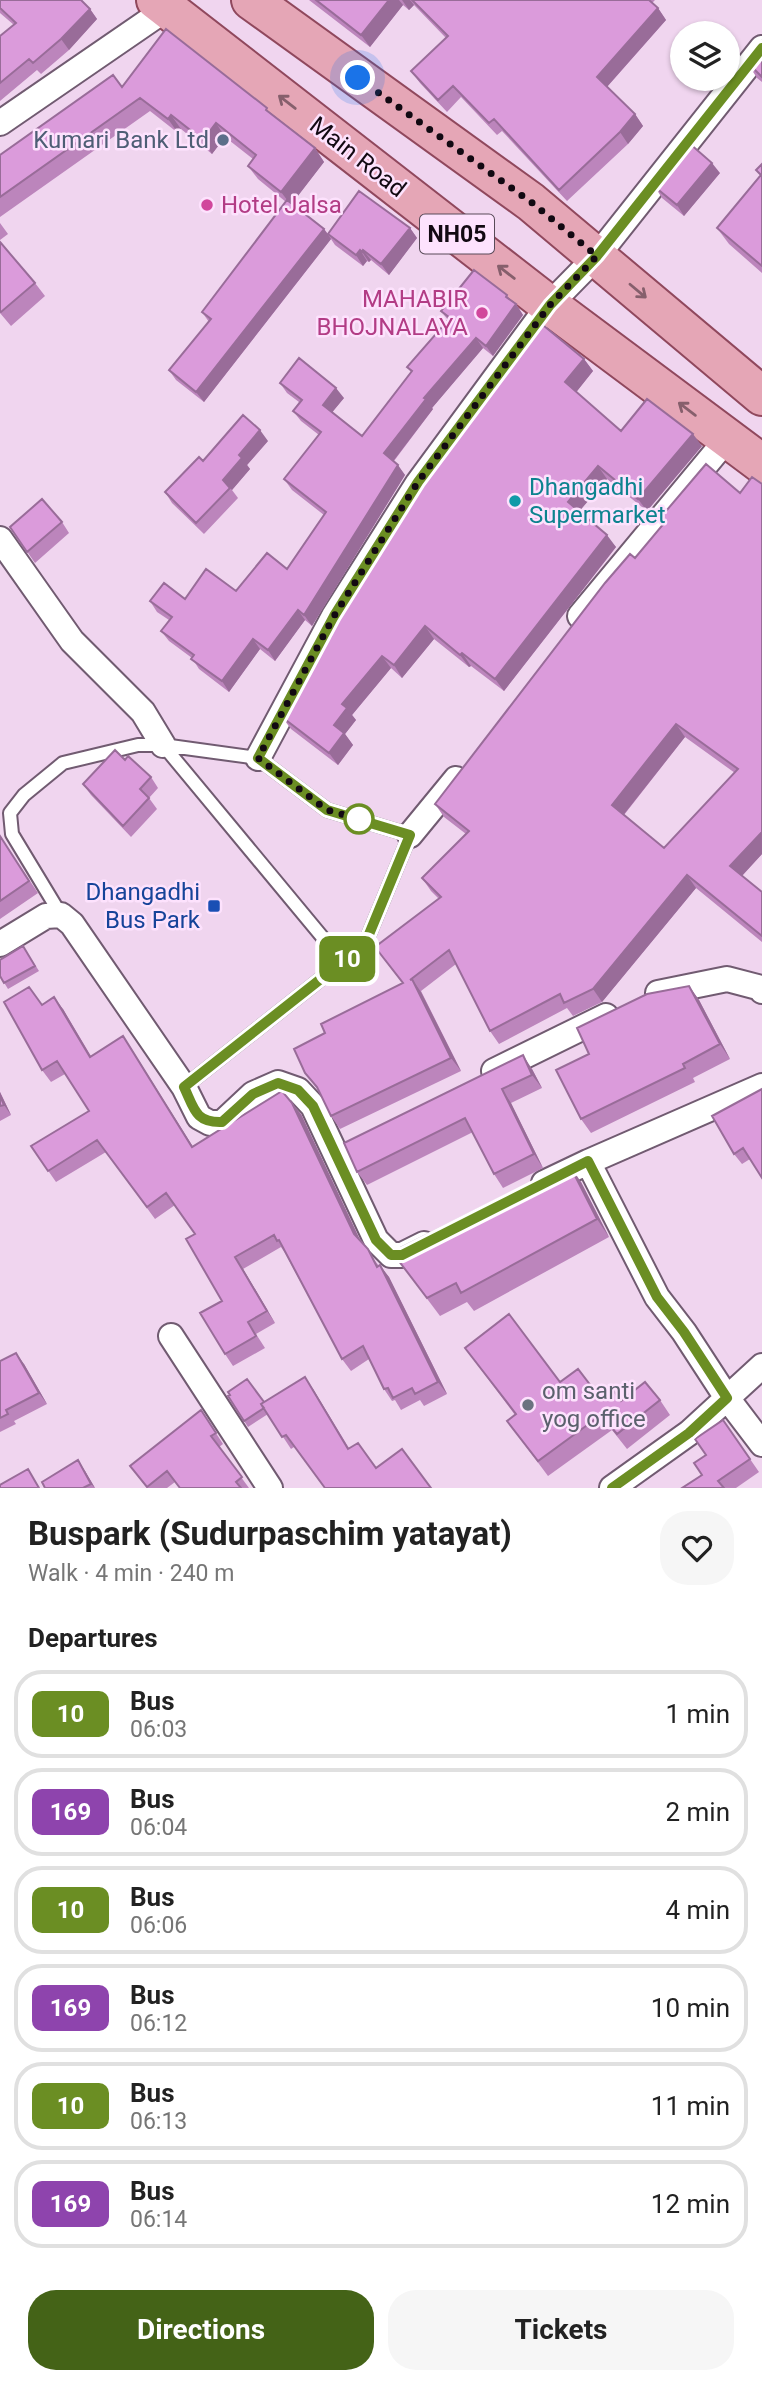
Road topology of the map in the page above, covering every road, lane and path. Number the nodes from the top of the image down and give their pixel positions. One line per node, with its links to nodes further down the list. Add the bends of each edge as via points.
1 (250, 0): 5 (main road, NH05, via 531,202)
2 (165, 3): 4 (street); 6 (main road, Main Road / NH05, one-way to 2)
3 (762, 48): 5 (street)
4 (0, 123)
5 (597, 256): 6 (street); 7 (main road, NH05, one-way to 7)
6 (550, 305): 8 (main road, Main Road / NH05, one-way to 6); 13 (street, via 418,482 334,616)
7 (762, 396)
8 (727, 439): 9 (main road, Main Road / NH05); 11 (street)
9 (762, 464)
10 (0, 540): 12 (street, via 72,641 143,712)
11 (569, 630)
12 (163, 745): 13 (lane); 16 (lane, via 138,744 63,763 10,813 12,834); 18 (lane)
13 (258, 758): 15 (lane, via 327,810)
14 (471, 760): 15 (street)
15 (410, 835): 18 (lane, via 365,944)
16 (61, 915): 17 (street, via 46,916); 22 (street, via 72,923)
17 (0, 944)
18 (343, 962): 22 (lane)
19 (762, 991): 20 (street, via 727,979 652,994)
20 (468, 1083)
21 (762, 1086): 25 (street)
22 (184, 1087): 24 (street, via 199,1117 210,1123 222,1122 253,1094 278,1083 298,1090 313,1106)
23 (358, 1137): 24 (street)
24 (334, 1149): 27 (street, via 376,1240 391,1255 402,1255)
25 (588, 1161): 26 (street); 30 (street, via 657,1297)
26 (526, 1193)
27 (439, 1236)
28 (171, 1336): 32 (street)
29 (762, 1366): 30 (street)
30 (727, 1398): 31 (street); 33 (street, via 689,1433)
31 (762, 1444)
32 (270, 1488)
33 (612, 1488)

